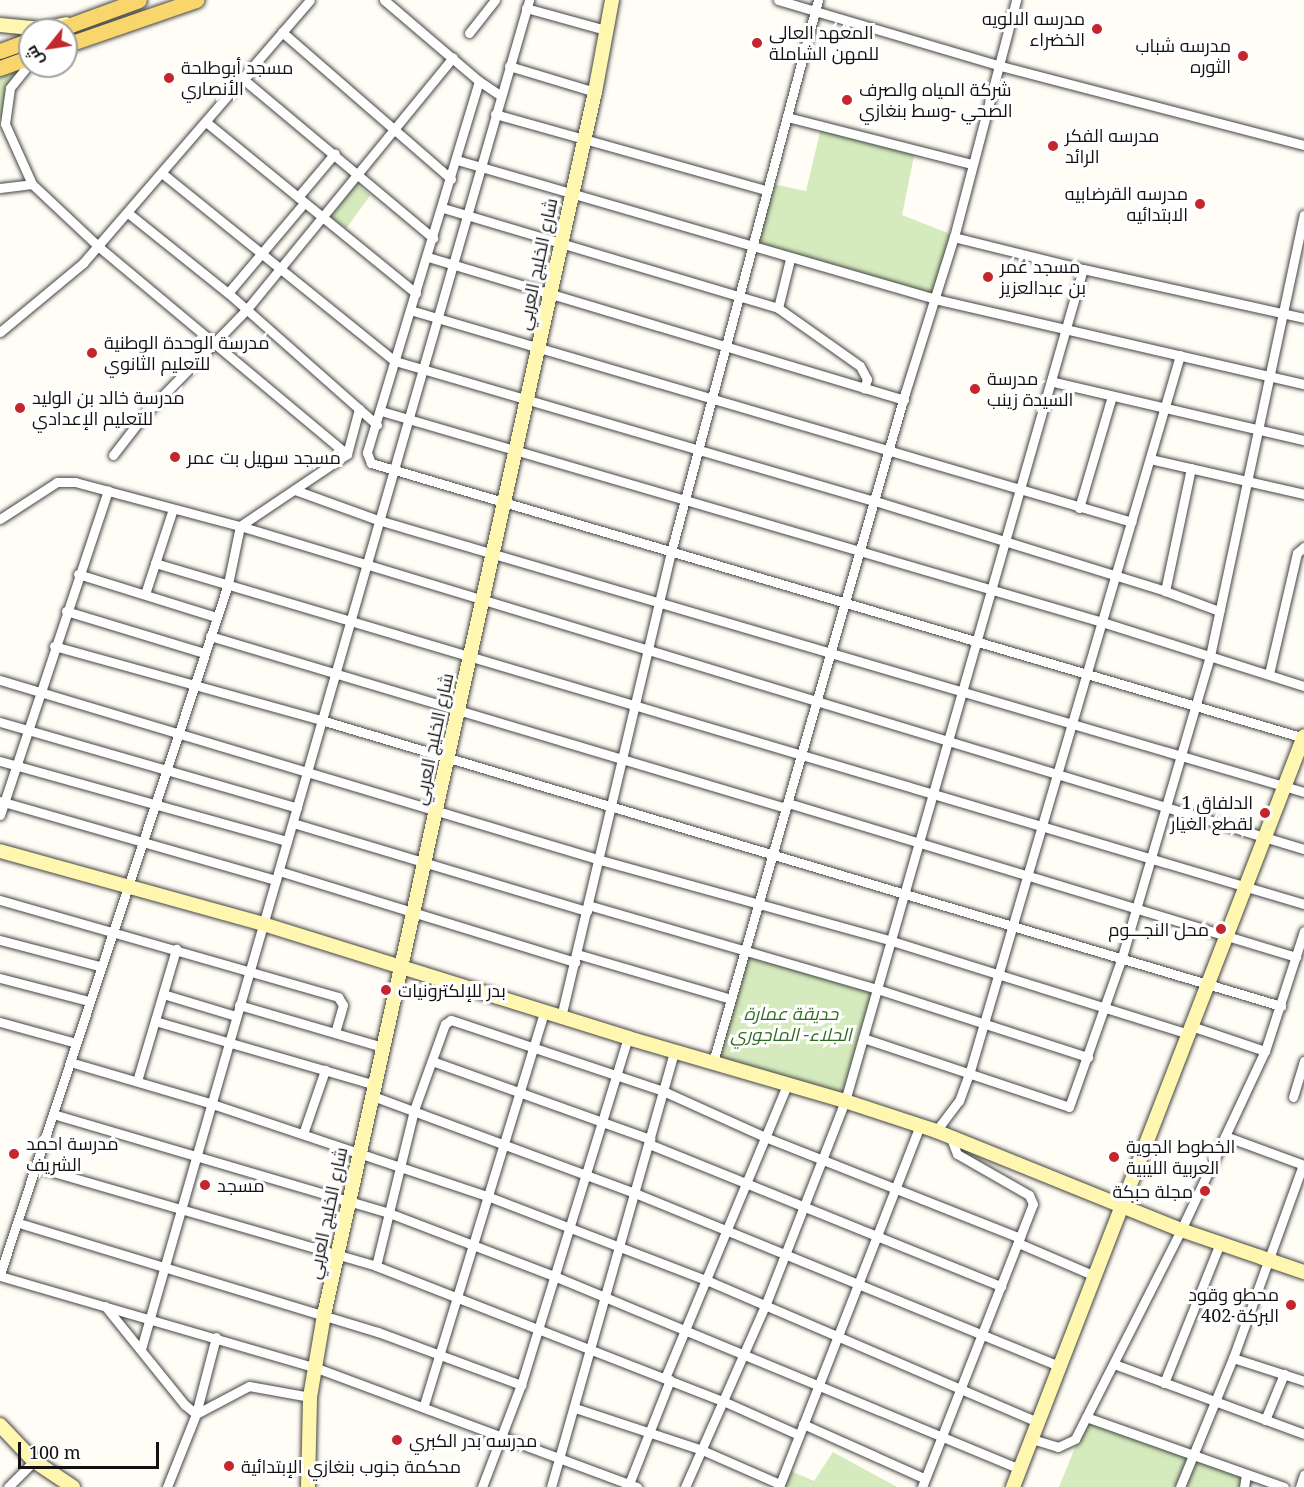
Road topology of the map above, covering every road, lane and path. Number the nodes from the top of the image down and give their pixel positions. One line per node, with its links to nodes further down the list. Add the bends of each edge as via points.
1 (139, 0): 11 (main road)
2 (196, 0): 17 (main road)
3 (310, 0): 15 (street)
4 (384, 0): 20 (street)
5 (495, 0): 16 (street)
6 (612, 0): 14 (street, شارع الخليج العربي)
7 (778, 0): 10 (street)
8 (1015, 0): 22 (street)
9 (527, 4): 14 (street); 23 (street)
10 (816, 5): 22 (street); 31 (street)
11 (84, 20): 12 (main road); 13 (street, via 42,29)
12 (78, 22)
13 (0, 25)
14 (606, 30): 28 (street, شارع الخليج العربي)
15 (282, 32): 26 (street); 34 (street)
16 (469, 33)
17 (78, 41)
18 (18, 44): 19 (main road)
19 (0, 51)
20 (453, 57): 27 (street); 34 (street)
21 (18, 61): 24 (main road)
22 (997, 64): 36 (street); 39 (street)
23 (509, 66): 28 (street); 29 (street)
24 (0, 68)
25 (18, 78): 32 (street, via 10,88)
26 (243, 78): 33 (street); 37 (street)
27 (479, 81): 29 (street); 38 (street)
28 (595, 92): 35 (street, شارع الخليج العربي)
29 (500, 95): 30 (street)
30 (495, 114): 35 (street); 40 (street)
31 (787, 117): 39 (street); 46 (street)
32 (3, 121): 44 (street)
33 (206, 122): 42 (street); 48 (street)
34 (392, 131): 41 (street); 43 (street)
35 (584, 138): 46 (street); 47 (street, شارع الخليج العربي)
36 (1304, 145)
37 (335, 153): 41 (street); 48 (street)
38 (457, 160): 40 (street); 43 (street)
39 (972, 164): 54 (street)
40 (482, 167): 47 (street); 51 (street)
41 (357, 172): 53 (street); 55 (street)
42 (163, 174): 50 (street); 59 (street)
43 (451, 179): 49 (street)
44 (32, 184): 45 (street); 58 (street)
45 (0, 188)
46 (765, 190): 57 (street)
47 (571, 193): 56 (street, شارع الخليج العربي); 57 (street)
48 (301, 200): 53 (street); 59 (street)
49 (443, 208): 51 (street); 55 (street)
50 (128, 213): 58 (street); 65 (street)
51 (468, 215): 56 (street); 62 (street)
52 (1304, 215): 73 (street)
53 (321, 216): 64 (street); 66 (street)
54 (954, 237): 63 (street); 69 (street)
55 (433, 238): 60 (street)
56 (559, 246): 67 (street, شارع الخليج العربي); 68 (street)
57 (752, 246): 61 (street); 68 (street)
58 (99, 247): 77 (street); 78 (street)
59 (261, 255): 64 (street); 65 (street)
60 (428, 257): 62 (street); 66 (street)
61 (790, 259): 69 (street); 70 (street)
62 (453, 265): 67 (street); 74 (street)
63 (1083, 269): 73 (street); 76 (street)
64 (279, 270): 71 (street); 82 (street)
65 (228, 293): 71 (street)
66 (416, 293): 72 (street)
67 (549, 294): 79 (street, شارع الخليج العربي); 80 (street)
68 (739, 298): 70 (street); 80 (street)
69 (935, 299): 76 (street); 91 (street)
70 (778, 308): 87 (street, via 860,366 867,379)
71 (247, 309): 78 (street); 93 (street)
72 (410, 310): 74 (street); 82 (street)
73 (1283, 314): 75 (street); 84 (street)
74 (438, 317): 79 (street); 83 (street)
75 (1304, 318)
76 (1068, 329): 81 (street); 85 (street)
77 (0, 333)
78 (213, 343): 102 (street); 103 (street, via 144,415)
79 (537, 348): 89 (street); 90 (street, شارع الخليج العربي)
80 (725, 349): 87 (street); 89 (street)
81 (1180, 355): 84 (street); 92 (street)
82 (395, 361): 83 (street); 94 (street)
83 (422, 369): 90 (street); 95 (street)
84 (1269, 375): 86 (street); 97 (street)
85 (1054, 382): 88 (street); 110 (street)
86 (1304, 384)
87 (864, 389): 91 (street)
88 (1112, 396): 92 (street); 115 (street)
89 (712, 398): 100 (street); 101 (street)
90 (526, 399): 99 (street, شارع الخليج العربي); 100 (street)
91 (904, 400): 101 (street)
92 (1164, 408): 97 (street); 104 (street)
93 (359, 410): 96 (street); 102 (street)
94 (381, 411): 95 (street); 96 (street)
95 (409, 418): 99 (street); 106 (street)
96 (377, 425): 106 (street, via 367,459)
97 (1257, 429): 98 (street); 107 (street)
98 (1304, 440)
99 (515, 448): 112 (street, شارع الخليج العربي); 113 (street)
100 (698, 449): 113 (street); 114 (street)
101 (890, 449): 110 (street); 114 (street)
102 (347, 454): 108 (street)
103 (113, 455)
104 (1150, 459): 105 (street); 119 (street)
105 (1191, 468): 107 (street); 132 (street)
106 (393, 470): 112 (street); 118 (street)
107 (1248, 481): 111 (street); 137 (street)
108 (295, 490): 118 (street); 120 (street)
109 (108, 491): 116 (street); 117 (street, via 75,482 57,482); 128 (street)
110 (1021, 491): 115 (street); 121 (street)
111 (1304, 494)
112 (504, 501): 123 (street); 125 (street, شارع الخليج العربي)
113 (686, 501): 123 (street); 124 (street)
114 (875, 501): 121 (street); 124 (street)
115 (1079, 508): 119 (street)
116 (173, 509): 120 (street); 126 (street)
117 (0, 519)
118 (378, 520): 125 (street); 127 (street)
119 (1132, 522): 129 (street)
120 (240, 526): 127 (street); 130 (street)
121 (1007, 542): 129 (street); 131 (street)
122 (1304, 547): 152 (street, via 1297,553)
123 (671, 552): 135 (street); 136 (street)
124 (860, 552): 131 (street); 136 (street)
125 (492, 553): 134 (street, شارع الخليج العربي); 135 (street)
126 (155, 563): 130 (street); 133 (street)
127 (365, 567): 134 (street); 140 (street)
128 (78, 573): 133 (street); 138 (street)
129 (1117, 574): 132 (street); 141 (street)
130 (228, 584): 139 (street); 140 (street)
131 (992, 591): 141 (street); 143 (street)
132 (1165, 591): 137 (street)
133 (145, 594): 139 (street)
134 (481, 602): 145 (street); 148 (street, شارع الخليج العربي)
135 (658, 602): 145 (street); 147 (street)
136 (846, 604): 143 (street); 147 (street)
137 (1219, 610): 149 (street)
138 (66, 611): 144 (street); 146 (street)
139 (216, 617): 142 (street)
140 (349, 621): 148 (street); 150 (street)
141 (1102, 622): 149 (street); 151 (street)
142 (210, 636): 146 (street); 150 (street)
143 (977, 640): 151 (street); 157 (street)
144 (54, 646): 154 (street); 156 (street)
145 (646, 652): 158 (street); 159 (street)
146 (204, 653): 154 (street)
147 (830, 653): 157 (street); 158 (street)
148 (469, 656): 159 (street); 161 (street, شارع الخليج العربي)
149 (1210, 656): 152 (street); 160 (street)
150 (335, 670): 161 (street); 162 (street)
151 (1088, 674): 160 (street); 164 (street)
152 (1269, 674): 155 (street)
153 (0, 680): 156 (street)
154 (192, 686): 162 (street); 166 (street)
155 (1304, 686)
156 (41, 692): 165 (street); 166 (street)
157 (964, 694): 164 (street); 168 (street)
158 (816, 703): 168 (street); 169 (street)
159 (634, 705): 169 (street); 171 (street)
160 (1197, 706): 167 (street); 170 (street)
161 (458, 707): 171 (street); 172 (street, شارع الخليج العربي)
162 (321, 720): 172 (street); 176 (street)
163 (0, 722): 165 (street)
164 (1071, 726): 170 (street); 177 (street)
165 (28, 730): 174 (street); 175 (street)
166 (177, 734): 175 (street); 176 (street)
167 (1304, 737): 178 (street)
168 (948, 742): 177 (street); 180 (street)
169 (801, 754): 180 (street); 183 (street)
170 (1183, 756): 178 (street); 186 (street)
171 (620, 757): 183 (street); 184 (street)
172 (447, 759): 184 (street); 187 (street, شارع الخليج العربي)
173 (0, 761): 174 (street)
174 (17, 766): 181 (street); 182 (street)
175 (164, 770): 182 (street); 185 (street)
176 (308, 771): 185 (street); 187 (street)
177 (1059, 776): 186 (street); 190 (street)
178 (1282, 787): 179 (street); 191 (street)
179 (1304, 792)
180 (933, 794): 190 (street); 194 (street)
181 (2, 802): 188 (street); 192 (street)
182 (154, 804): 192 (street); 193 (street)
183 (787, 806): 194 (street); 197 (street)
184 (608, 807): 197 (street); 199 (street)
185 (297, 808): 189 (street)
186 (1168, 809): 191 (street); 198 (street)
187 (435, 812): 199 (street); 200 (street, شارع الخليج العربي)
188 (0, 815)
189 (293, 823): 193 (street); 200 (street)
190 (1043, 826): 198 (street); 201 (street)
191 (1263, 837): 195 (street); 204 (street)
192 (142, 839): 202 (street); 203 (street)
193 (287, 842): 202 (street)
194 (920, 842): 201 (street); 205 (street)
195 (1304, 849)
196 (0, 851): 203 (street)
197 (772, 853): 205 (street); 207 (street)
198 (1152, 858): 204 (street); 210 (street)
199 (597, 859): 207 (street); 209 (street)
200 (424, 862): 209 (street); 211 (street, شارع الخليج العربي)
201 (1028, 874): 210 (street); 213 (street)
202 (278, 875): 211 (street); 212 (street)
203 (127, 884): 212 (street); 214 (street)
204 (1244, 886): 208 (street); 216 (street)
205 (906, 892): 213 (street); 218 (street)
206 (0, 900): 214 (street)
207 (759, 903): 218 (street); 220 (street)
208 (1304, 904)
209 (587, 908): 220 (street); 223 (street)
210 (1137, 908): 216 (street); 221 (street)
211 (413, 909): 223 (street); 225 (street, شارع الخليج العربي)
212 (263, 924): 225 (street); 226 (street)
213 (1015, 925): 221 (street); 227 (street)
214 (110, 931): 219 (street); 224 (street)
215 (1304, 931): 222 (street)
216 (1226, 933): 222 (street); 229 (street)
217 (0, 940): 224 (street)
218 (892, 941): 227 (street); 230 (street)
219 (176, 949): 226 (street); 231 (street)
220 (745, 950): 230 (street); 232 (street)
221 (1122, 957): 229 (street); 236 (street)
222 (1296, 957): 235 (street)
223 (576, 958): 232 (street); 239 (street)
224 (99, 966): 233 (street)
225 (401, 969): 237 (street); 249 (street, شارع الخليج العربي)
226 (250, 970): 234 (street); 244 (street, via 342,999)
227 (999, 975): 236 (street); 242 (street)
228 (0, 978): 233 (street)
229 (1208, 982): 235 (street); 243 (street)
230 (877, 989): 242 (street); 246 (street)
231 (163, 994): 238 (street); 240 (street)
232 (730, 999): 257 (street)
233 (88, 1001): 248 (street)
234 (239, 1005): 238 (street); 244 (street)
235 (1281, 1006): 252 (street)
236 (1106, 1007): 243 (street); 253 (street)
237 (544, 1012): 239 (street); 250 (street)
238 (236, 1016): 247 (street)
239 (561, 1017): 245 (street)
240 (155, 1021): 247 (street); 261 (street)
241 (0, 1022): 248 (street)
242 (984, 1023): 253 (street); 259 (street)
243 (1189, 1030): 252 (street); 294 (street)
244 (335, 1033): 249 (street)
245 (628, 1038): 251 (street); 260 (street)
246 (863, 1038): 259 (street); 267 (street)
247 (228, 1042): 258 (street); 268 (street)
248 (76, 1043): 256 (street)
249 (383, 1047): 263 (street, شارع الخليج العربي)
250 (533, 1047): 254 (street, via 451,1020 445,1024); 260 (street); 265 (street)
251 (674, 1052): 257 (street); 264 (street)
252 (1265, 1052): 276 (street)
253 (1088, 1057): 259 (street, via 1069,1107)
254 (432, 1061): 265 (street); 269 (street)
255 (1304, 1061): 266 (street)
256 (70, 1062): 261 (street); 270 (street)
257 (712, 1062): 262 (street)
258 (325, 1070): 263 (street); 274 (street)
259 (970, 1071): 273 (street, via 959,1101)
260 (614, 1076): 264 (street); 271 (street)
261 (137, 1081): 268 (street)
262 (787, 1084): 267 (street); 277 (street)
263 (371, 1089): 269 (street); 280 (street, شارع الخليج العربي)
264 (663, 1091): 277 (street); 278 (street)
265 (520, 1094): 271 (street); 279 (street)
266 (1293, 1097)
267 (845, 1101): 272 (street); 282 (street)
268 (209, 1103): 274 (street); 281 (street)
269 (414, 1110): 279 (street); 283 (street)
270 (53, 1114): 281 (street); 285 (street)
271 (601, 1121): 278 (street); 286 (street)
272 (920, 1125): 273 (street); 288 (street)
273 (936, 1131): 275 (street)
274 (303, 1134): 280 (street)
275 (950, 1136): 294 (street); 301 (street, via 957,1154 1033,1198)
276 (1225, 1136): 284 (street); 298 (street)
277 (765, 1137): 282 (street); 287 (street)
278 (649, 1141): 287 (street); 289 (street)
279 (504, 1145): 286 (street); 290 (street)
280 (358, 1152): 283 (street); 291 (street, شارع الخليج العربي)
281 (196, 1155): 291 (street, via 293,1188); 293 (street)
282 (824, 1160): 288 (street); 292 (street)
283 (400, 1165): 290 (street); 295 (street)
284 (1304, 1165): 307 (street)
285 (36, 1167): 293 (street); 296 (street)
286 (585, 1174): 289 (street); 297 (street)
287 (747, 1184): 292 (street); 299 (street)
288 (895, 1189): 300 (street); 301 (street)
289 (635, 1193): 299 (street); 304 (street)
290 (487, 1196): 297 (street); 303 (street)
291 (349, 1200): 295 (street); 305 (street, شارع الخليج العربي)
292 (805, 1206): 300 (street); 306 (street)
293 (182, 1207): 305 (street); 308 (street)
294 (1124, 1207): 298 (street); 313 (street)
295 (389, 1213): 303 (street); 309 (street)
296 (19, 1223): 308 (street); 311 (street)
297 (569, 1227): 304 (street); 312 (street)
298 (1181, 1230): 302 (street); 333 (street)
299 (726, 1231): 306 (street); 314 (street)
300 (877, 1235): 315 (street); 316 (street)
301 (1019, 1241): 313 (street); 316 (street)
302 (1220, 1243): 307 (street); 339 (street)
303 (474, 1245): 312 (street); 317 (street)
304 (620, 1247): 314 (street); 318 (street)
305 (336, 1254): 309 (street); 321 (street, شارع الخليج العربي)
306 (786, 1255): 315 (street); 320 (street)
307 (1266, 1260): 310 (street); 332 (street)
308 (164, 1264): 321 (street); 322 (street)
309 (376, 1266): 317 (street)
310 (1304, 1272)
311 (0, 1275): 319 (street)
312 (554, 1276): 318 (street); 323 (street)
313 (1095, 1276): 335 (street)
314 (706, 1280): 320 (street); 324 (street)
315 (855, 1285): 326 (street); 327 (street)
316 (1001, 1286): 327 (street)
317 (458, 1296): 323 (street); 330 (street)
318 (606, 1298): 324 (street); 329 (street)
319 (105, 1306): 322 (street); 328 (street)
320 (765, 1306): 326 (street); 331 (street)
321 (324, 1315): 330 (street); 334 (street, شارع الخليج العربي)
322 (150, 1317): 325 (street); 328 (street)
323 (539, 1329): 329 (street); 341 (street)
324 (686, 1329): 331 (street); 337 (street)
325 (216, 1337): 334 (street); 348 (street)
326 (837, 1337): 340 (street); 342 (street)
327 (980, 1337): 335 (street); 342 (street)
328 (141, 1349): 348 (street)
329 (591, 1350): 337 (street); 347 (street)
330 (440, 1352): 341 (street); 346 (street)
331 (743, 1353): 340 (street); 344 (street)
332 (1233, 1358): 336 (street); 345 (street)
333 (1114, 1364): 339 (street); 349 (street)
334 (314, 1367): 343 (street, شارع الخليج العربي); 346 (street)
335 (1061, 1367): 351 (street)
336 (1284, 1374): 338 (street); 350 (street)
337 (668, 1379): 344 (street); 354 (street)
338 (1304, 1381)
339 (1164, 1383): 345 (street)
340 (819, 1384): 352 (street); 357 (street)
341 (521, 1385): 358 (street)
342 (960, 1390): 351 (street); 357 (street)
343 (310, 1397): 348 (street, via 249,1386); 373 (street, شارع الخليج العربي)
344 (723, 1401): 356 (street); 360 (street)
345 (1216, 1402): 350 (street); 361 (street)
346 (424, 1405): 358 (street)
347 (575, 1408): 354 (street); 362 (street)
348 (196, 1414): 372 (street)
349 (1086, 1417): 359 (street, via 1075,1439 1065,1446); 361 (street)
350 (1265, 1420): 355 (street)
351 (1038, 1422): 359 (street)
352 (803, 1424): 356 (street); 367 (street)
353 (0, 1425): 363 (street)
354 (649, 1433): 360 (street); 369 (street)
355 (1304, 1434)
356 (799, 1435): 370 (street)
357 (943, 1436): 364 (street); 367 (street)
358 (502, 1437): 362 (street); 374 (street)
359 (1032, 1439): 364 (street)
360 (702, 1450): 370 (street); 376 (street)
361 (1193, 1454): 365 (street); 378 (street)
362 (558, 1459): 369 (street); 375 (street)
363 (34, 1461): 368 (street); 371 (street)
364 (1020, 1469): 377 (street)
365 (1246, 1474): 379 (street); 380 (street)
366 (1304, 1475): 381 (street)
367 (923, 1482)
368 (66, 1485)
369 (626, 1485)
370 (780, 1485)
371 (8, 1487)
372 (168, 1487)
373 (308, 1487)
374 (482, 1487)
375 (551, 1487)
376 (685, 1487)
377 (1013, 1487)
378 (1180, 1487)
379 (1244, 1487)
380 (1284, 1487)
381 (1300, 1487)

